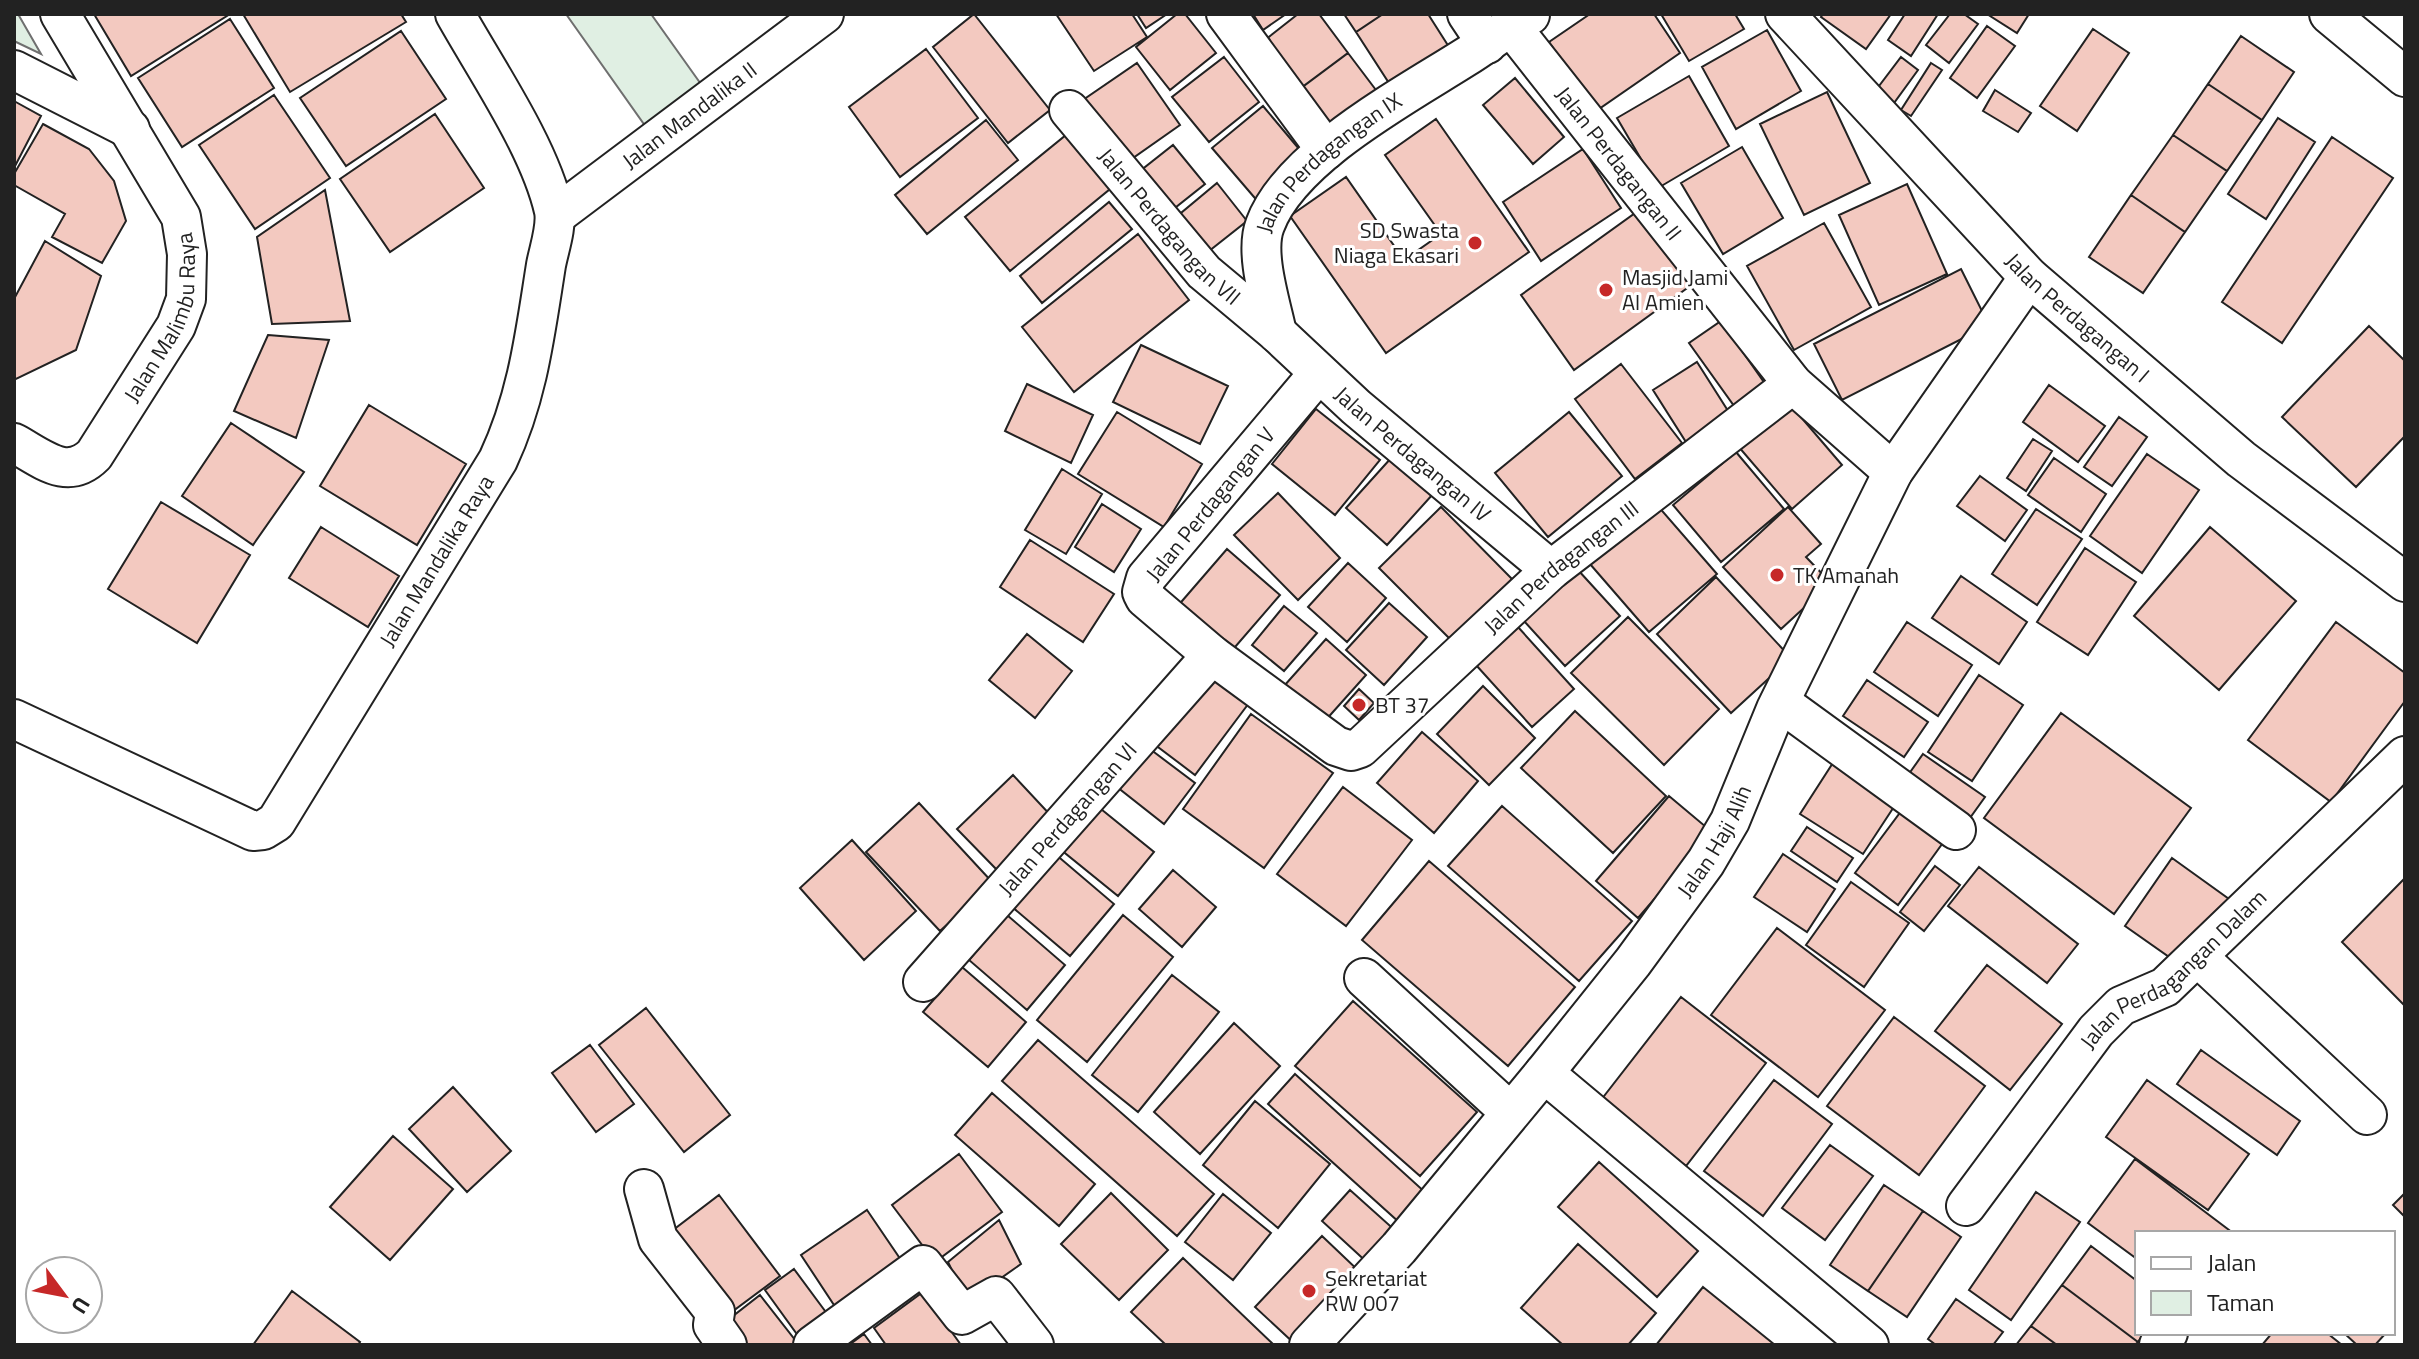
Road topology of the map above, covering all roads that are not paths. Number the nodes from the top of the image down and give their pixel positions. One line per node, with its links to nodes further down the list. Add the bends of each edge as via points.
1 (60, 14): 11 (street, Jalan Malimbu Raya)
2 (455, 14): 13 (street, Jalan Mandalika Raya, via 547,183)
3 (824, 14): 13 (street, Jalan Mandalika II)
4 (1226, 14): 12 (street)
5 (1785, 14): 14 (street, Jalan Perdagangan I)
6 (2329, 14): 9 (street)
7 (1499, 24): 12 (street, Jalan Perdagangan IX); 17 (street, Jalan Perdagangan II)
8 (14, 70): 11 (street)
9 (2405, 77)
10 (1069, 110): 15 (street, Jalan Perdagangan VII, via 1192,261)
11 (130, 129): 18 (street, Jalan Malimbu Raya, via 184,225 186,299 176,326 85,464 64,469)
12 (1326, 150): 15 (street, Jalan Perdagangan IX, via 1296,177 1263,227 1263,265)
13 (555, 216): 24 (street, Jalan Mandalika Raya, via 515,424 276,822 253,831)
14 (2029, 277): 19 (street, Jalan Haji Alih); 21 (street, Jalan Perdagangan I, via 2241,459)
15 (1277, 333): 16 (street, Jalan Perdagangan IV)
16 (1318, 374): 20 (street, Jalan Perdagangan IV); 22 (street, Jalan Perdagangan V, via 1143,586 1145,598)
17 (1793, 384): 19 (street, Jalan Perdagangan II); 20 (street, Jalan Perdagangan III)
18 (14, 443)
19 (1893, 472): 23 (street, Jalan Haji Alih)
20 (1551, 570): 25 (street, Jalan Perdagangan III, via 1360,748)
21 (2405, 582)
22 (1212, 655): 25 (street, Jalan Perdagangan V); 30 (street, Jalan Perdagangan VI)
23 (1780, 702): 27 (street); 31 (street, Jalan Haji Alih, via 1730,821 1706,862)
24 (14, 719)
25 (1336, 746)
26 (2405, 756): 28 (street, Jalan Perdagangan Dalam)
27 (1956, 830)
28 (2198, 957): 33 (street); 35 (street, Jalan Perdagangan Dalam, via 2165,987 2121,1006 2096,1031)
29 (1364, 978): 32 (street)
30 (923, 982)
31 (1544, 1073): 32 (street, Jalan Haji Alih); 40 (street)
32 (1510, 1112): 39 (street, Jalan Haji Alih, via 1399,1248)
33 (2367, 1115)
34 (644, 1189): 36 (street, via 658,1239 715,1312 713,1325)
35 (1966, 1206)
36 (727, 1345)
37 (813, 1345): 38 (street, via 923,1265 962,1315 996,1296)
38 (1034, 1345)
39 (1309, 1345)
40 (1869, 1345)

